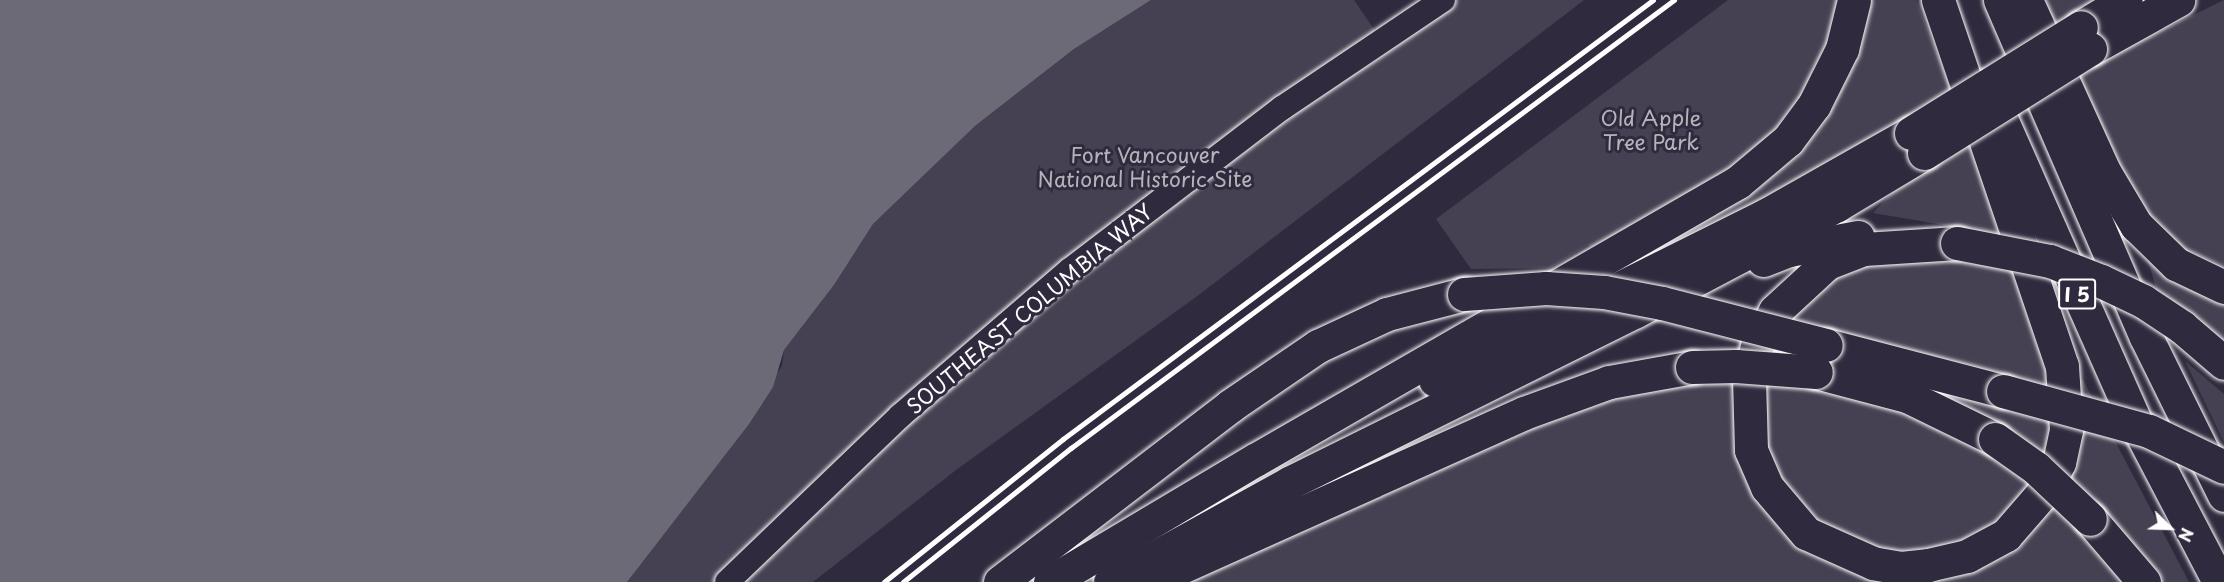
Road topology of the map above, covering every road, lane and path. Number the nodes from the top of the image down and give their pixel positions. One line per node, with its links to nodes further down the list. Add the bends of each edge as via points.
1 (1443, 0): 19 (street, SOUTHEAST COLUMBIA WAY, via 1274,114 1065,274 900,416)
2 (1854, 0): 18 (highway, via 1842,49 1814,105 1788,140 1738,182 1254,460)
3 (1938, 0): 11 (highway, via 2062,366 2066,430 2059,462 2046,489 2023,519 1999,540 1967,556 1929,565 1901,568 1872,563 1806,533 1767,487 1751,450 1747,412 1752,366 1775,311 1827,263 1864,249)
4 (1949, 0): 25 (highway, I 5, via 2108,365)
5 (2000, 0): 17 (highway, I 5, via 2146,337)
6 (2025, 0): 12 (highway, via 2105,173 2136,225 2175,264)
7 (2126, 0): 9 (highway)
8 (2178, 0): 9 (highway)
9 (2085, 38): 10 (highway, bridge)
10 (1917, 143): 13 (highway, via 1836,204); 18 (highway)
11 (1957, 243): 13 (highway, via 1884,236 1836,240 1789,250); 15 (highway, bridge, via 2050,261 2101,281 2173,321)
12 (2224, 286)
13 (1636, 311): 22 (highway, via 1289,483)
14 (1821, 359): 16 (highway, bridge, via 2003,391 2149,431); 20 (highway, bridge, via 1662,303 1604,292 1546,288 1464,294 1387,314 1311,351 1238,401); 23 (highway, bridge, via 1692,368 1610,382 1524,413); 24 (highway, bridge, via 1995,440 2036,468 2090,519)
15 (2224, 363)
16 (2224, 467)
17 (2224, 495)
18 (1176, 509): 21 (highway)
19 (727, 582)
20 (1000, 582)
21 (1050, 582)
22 (1110, 582)
23 (1148, 582)
24 (2144, 582)
25 (2219, 582)

